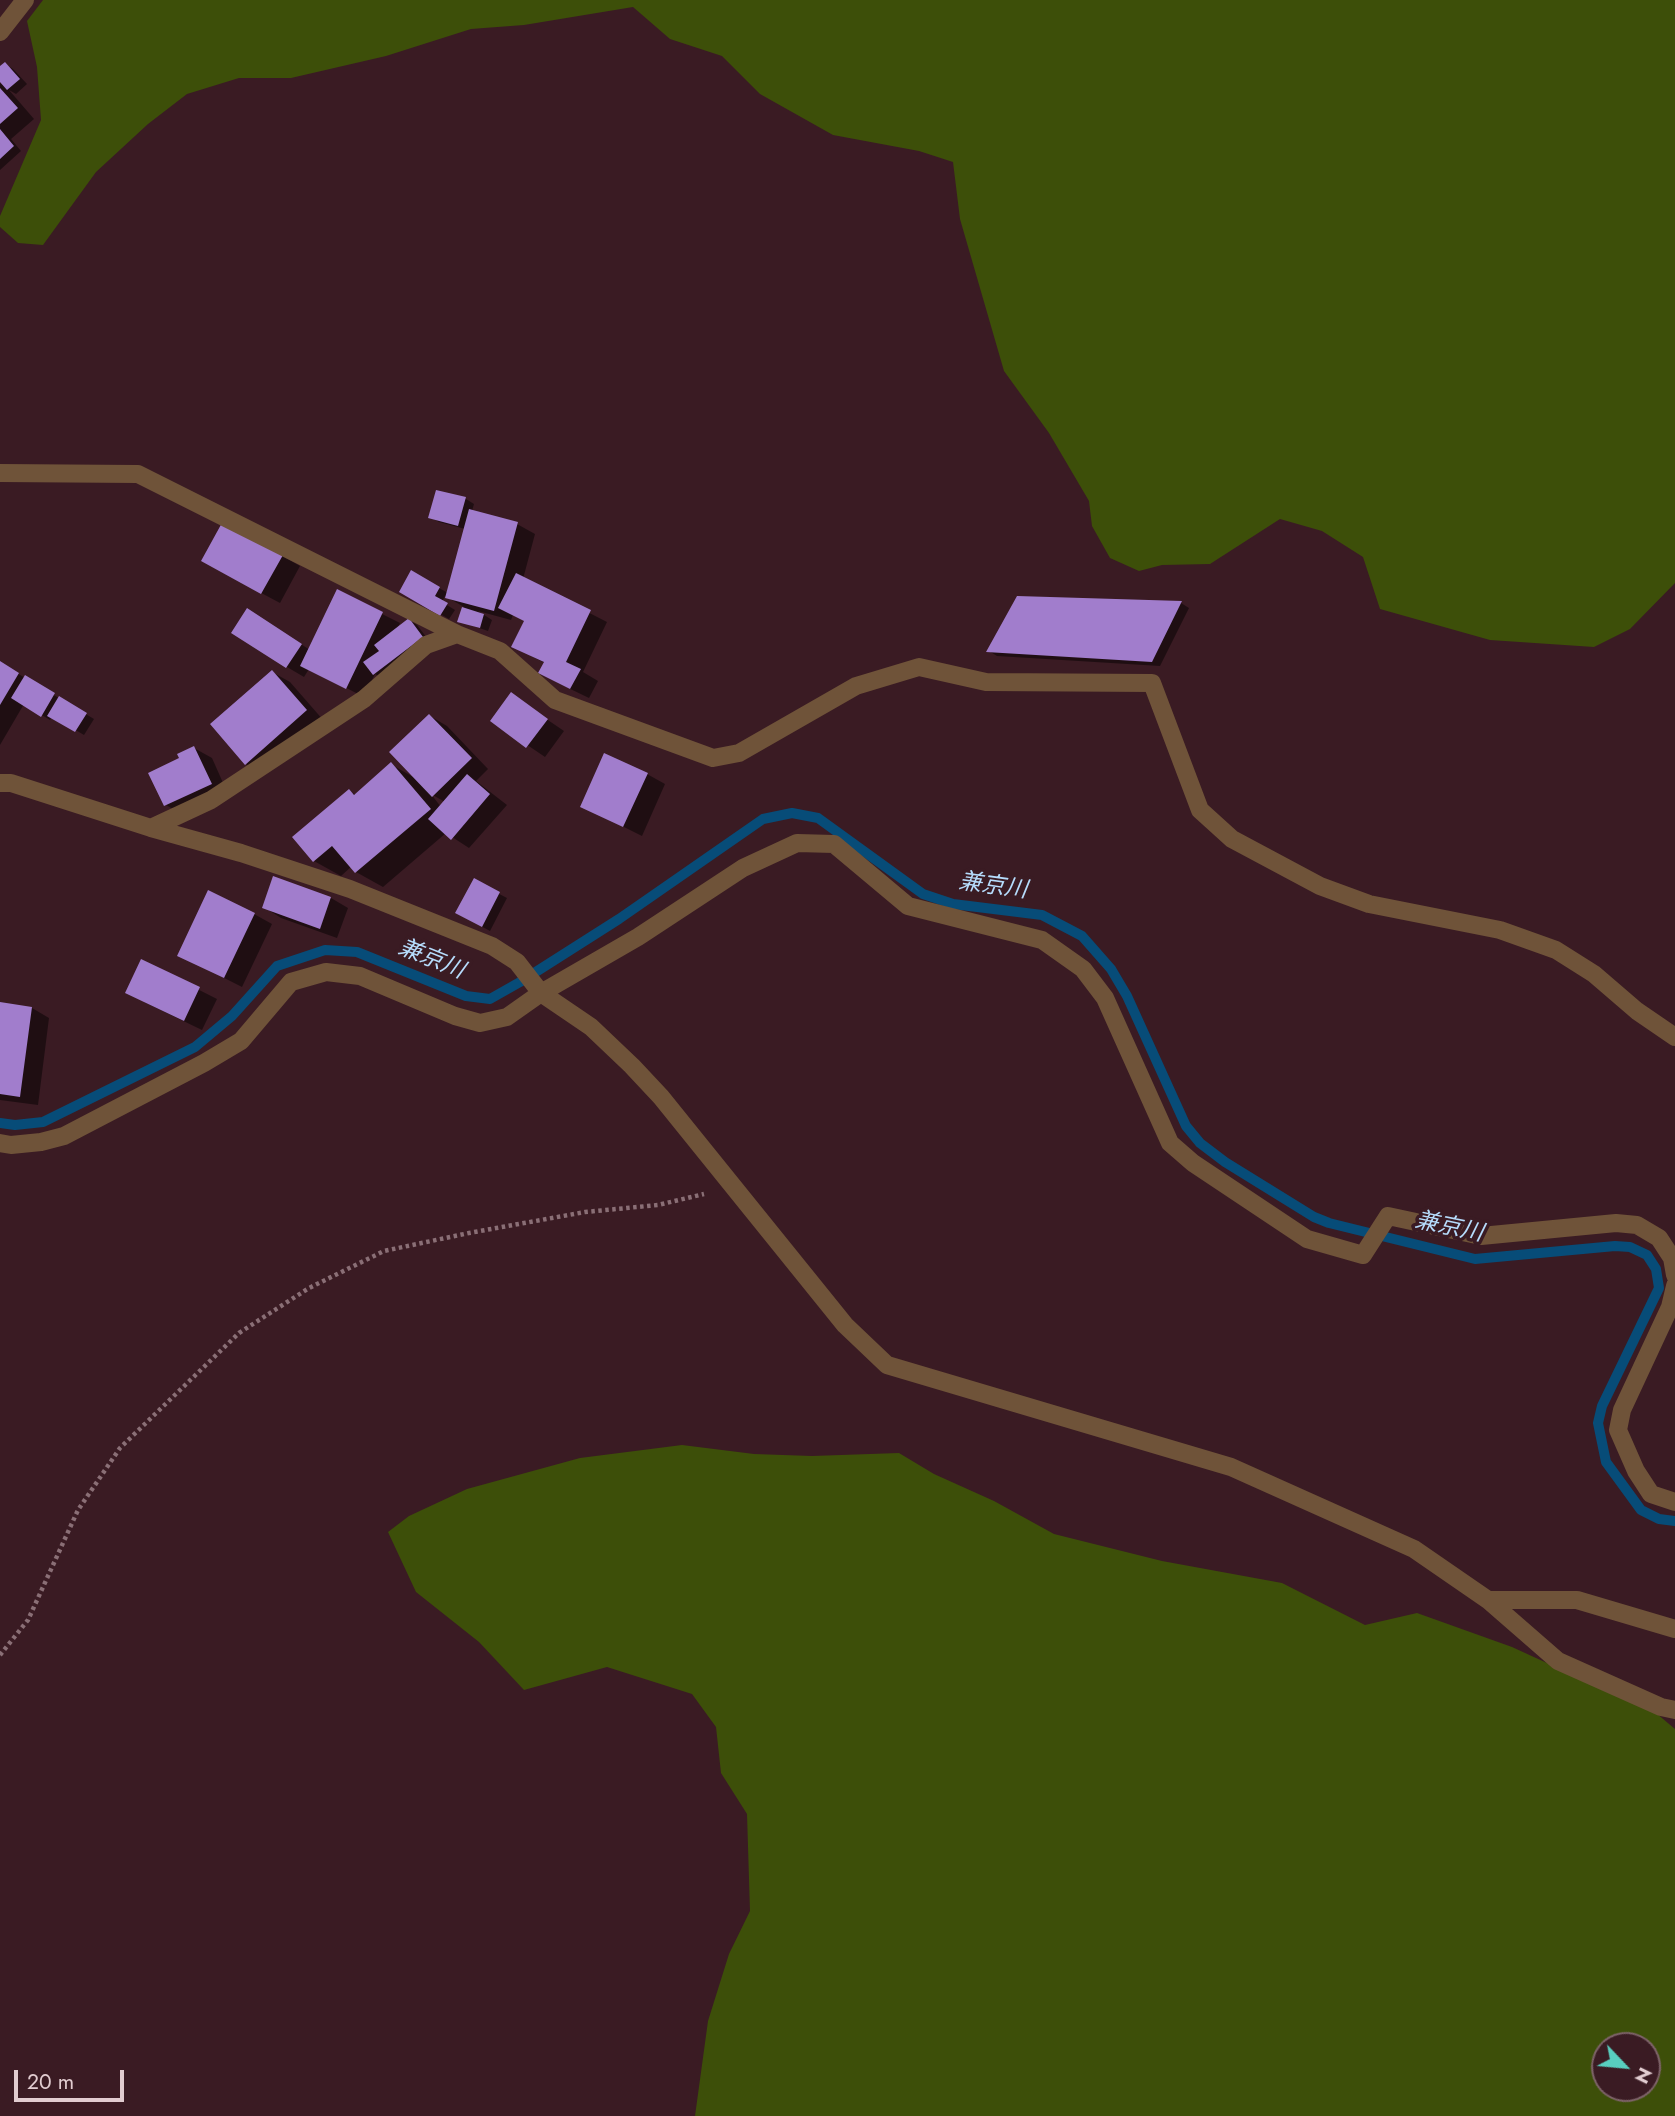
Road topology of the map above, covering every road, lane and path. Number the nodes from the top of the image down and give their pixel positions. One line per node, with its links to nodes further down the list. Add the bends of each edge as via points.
1 (25, 0): 2 (street)
2 (0, 32)
3 (0, 473): 4 (street, via 138,474)
4 (457, 634): 6 (street, via 426,645 364,699 211,800); 8 (street, via 500,651 555,700 713,758 739,753 856,687 919,667 986,682 1152,683 1200,810 1231,839 1320,886 1369,904 1500,930 1556,950)
5 (0, 783): 6 (street)
6 (151, 828): 7 (street, via 350,889 492,946 517,962)
7 (538, 990): 9 (street, via 507,1017 480,1023 359,976 326,972 291,982 241,1041 192,1069 64,1136); 10 (street, via 591,1027 632,1066); 11 (street, via 638,937 743,868 797,843 834,844 908,906 1042,940 1083,969 1105,998 1170,1143 1192,1163 1307,1239 1363,1255 1388,1216 1481,1236 1637,1225 1659,1238 1672,1258)
8 (1675, 1037)
9 (0, 1143)
10 (733, 1187): 14 (street, via 845,1325 887,1364 1231,1467 1414,1549); 16 (path, via 658,1205 585,1212 384,1251 309,1288 239,1333 120,1448 78,1510 27,1620)
11 (1675, 1275)
12 (1675, 1286): 13 (street, via 1670,1307 1622,1410 1618,1430 1651,1494)
13 (1675, 1502)
14 (1488, 1600): 15 (street, via 1577,1600); 17 (street, via 1558,1661)
15 (1675, 1629)
16 (0, 1655)
17 (1675, 1710)

